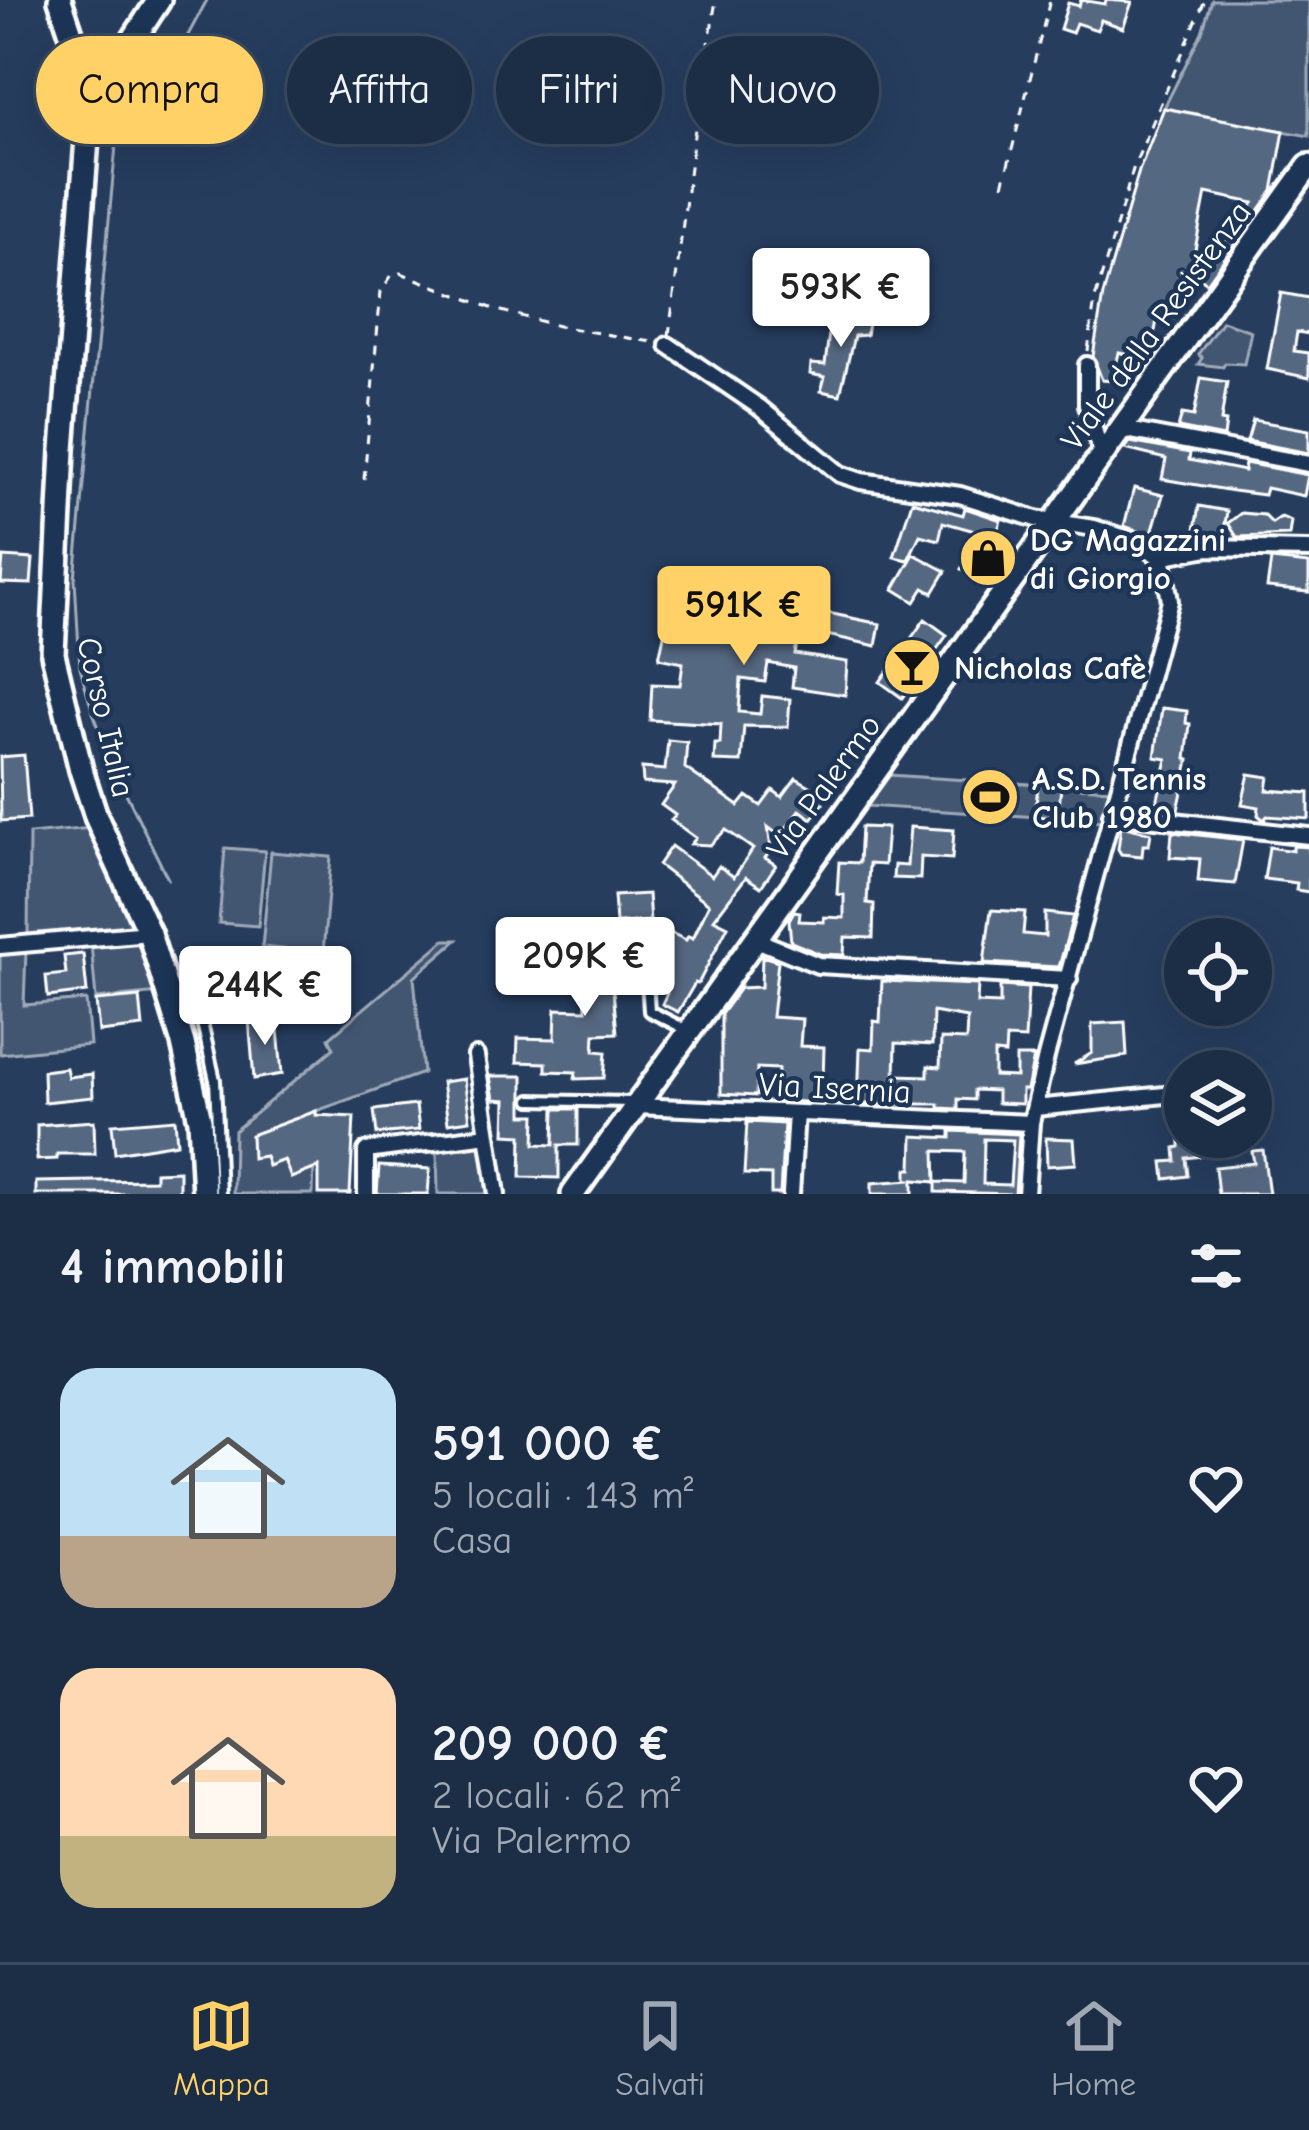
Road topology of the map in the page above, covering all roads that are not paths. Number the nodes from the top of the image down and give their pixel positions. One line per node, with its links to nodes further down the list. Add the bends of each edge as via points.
1 (60, 0): 3 (street)
2 (159, 0): 4 (street, Corso Italia)
3 (72, 36)
4 (136, 36)
5 (86, 144): 17 (street, Corso Italia, via 53,654 92,802)
6 (1309, 166): 9 (street, Viale della Resistenza)
7 (668, 345): 12 (street, via 840,474 960,495)
8 (1087, 365): 10 (street)
9 (1121, 429): 10 (street, Viale della Resistenza); 11 (street)
10 (1102, 456): 12 (street, Viale della Resistenza)
11 (1309, 464)
12 (1054, 523): 14 (street, via 1128,538); 19 (street, Via Palermo)
13 (1309, 550): 14 (street, via 1208,548)
14 (1159, 556): 15 (street, via 1170,601)
15 (1111, 814): 16 (street); 22 (street)
16 (1309, 836)
17 (148, 933): 20 (street); 25 (street, Corso Italia)
18 (575, 936): 23 (lane, via 644,933 649,1011)
19 (754, 939): 22 (street, via 818,965); 23 (street, Via Palermo)
20 (0, 946)
21 (190, 970): 25 (lane)
22 (1070, 979): 30 (street)
23 (689, 1031): 28 (street, Via Palermo)
24 (476, 1056): 31 (street)
25 (204, 1082): 32 (street, Corso Italia); 33 (lane)
26 (1164, 1096): 30 (street, Via Isernia)
27 (531, 1100): 28 (lane)
28 (637, 1104): 29 (street, Via Isernia); 36 (street, Via Palermo)
29 (796, 1113): 30 (street, Via Isernia); 37 (street)
30 (1034, 1116): 38 (street)
31 (488, 1135): 34 (street, via 366,1151); 35 (street)
32 (204, 1194)
33 (220, 1194)
34 (365, 1194)
35 (497, 1194)
36 (573, 1194)
37 (791, 1194)
38 (1026, 1194)

